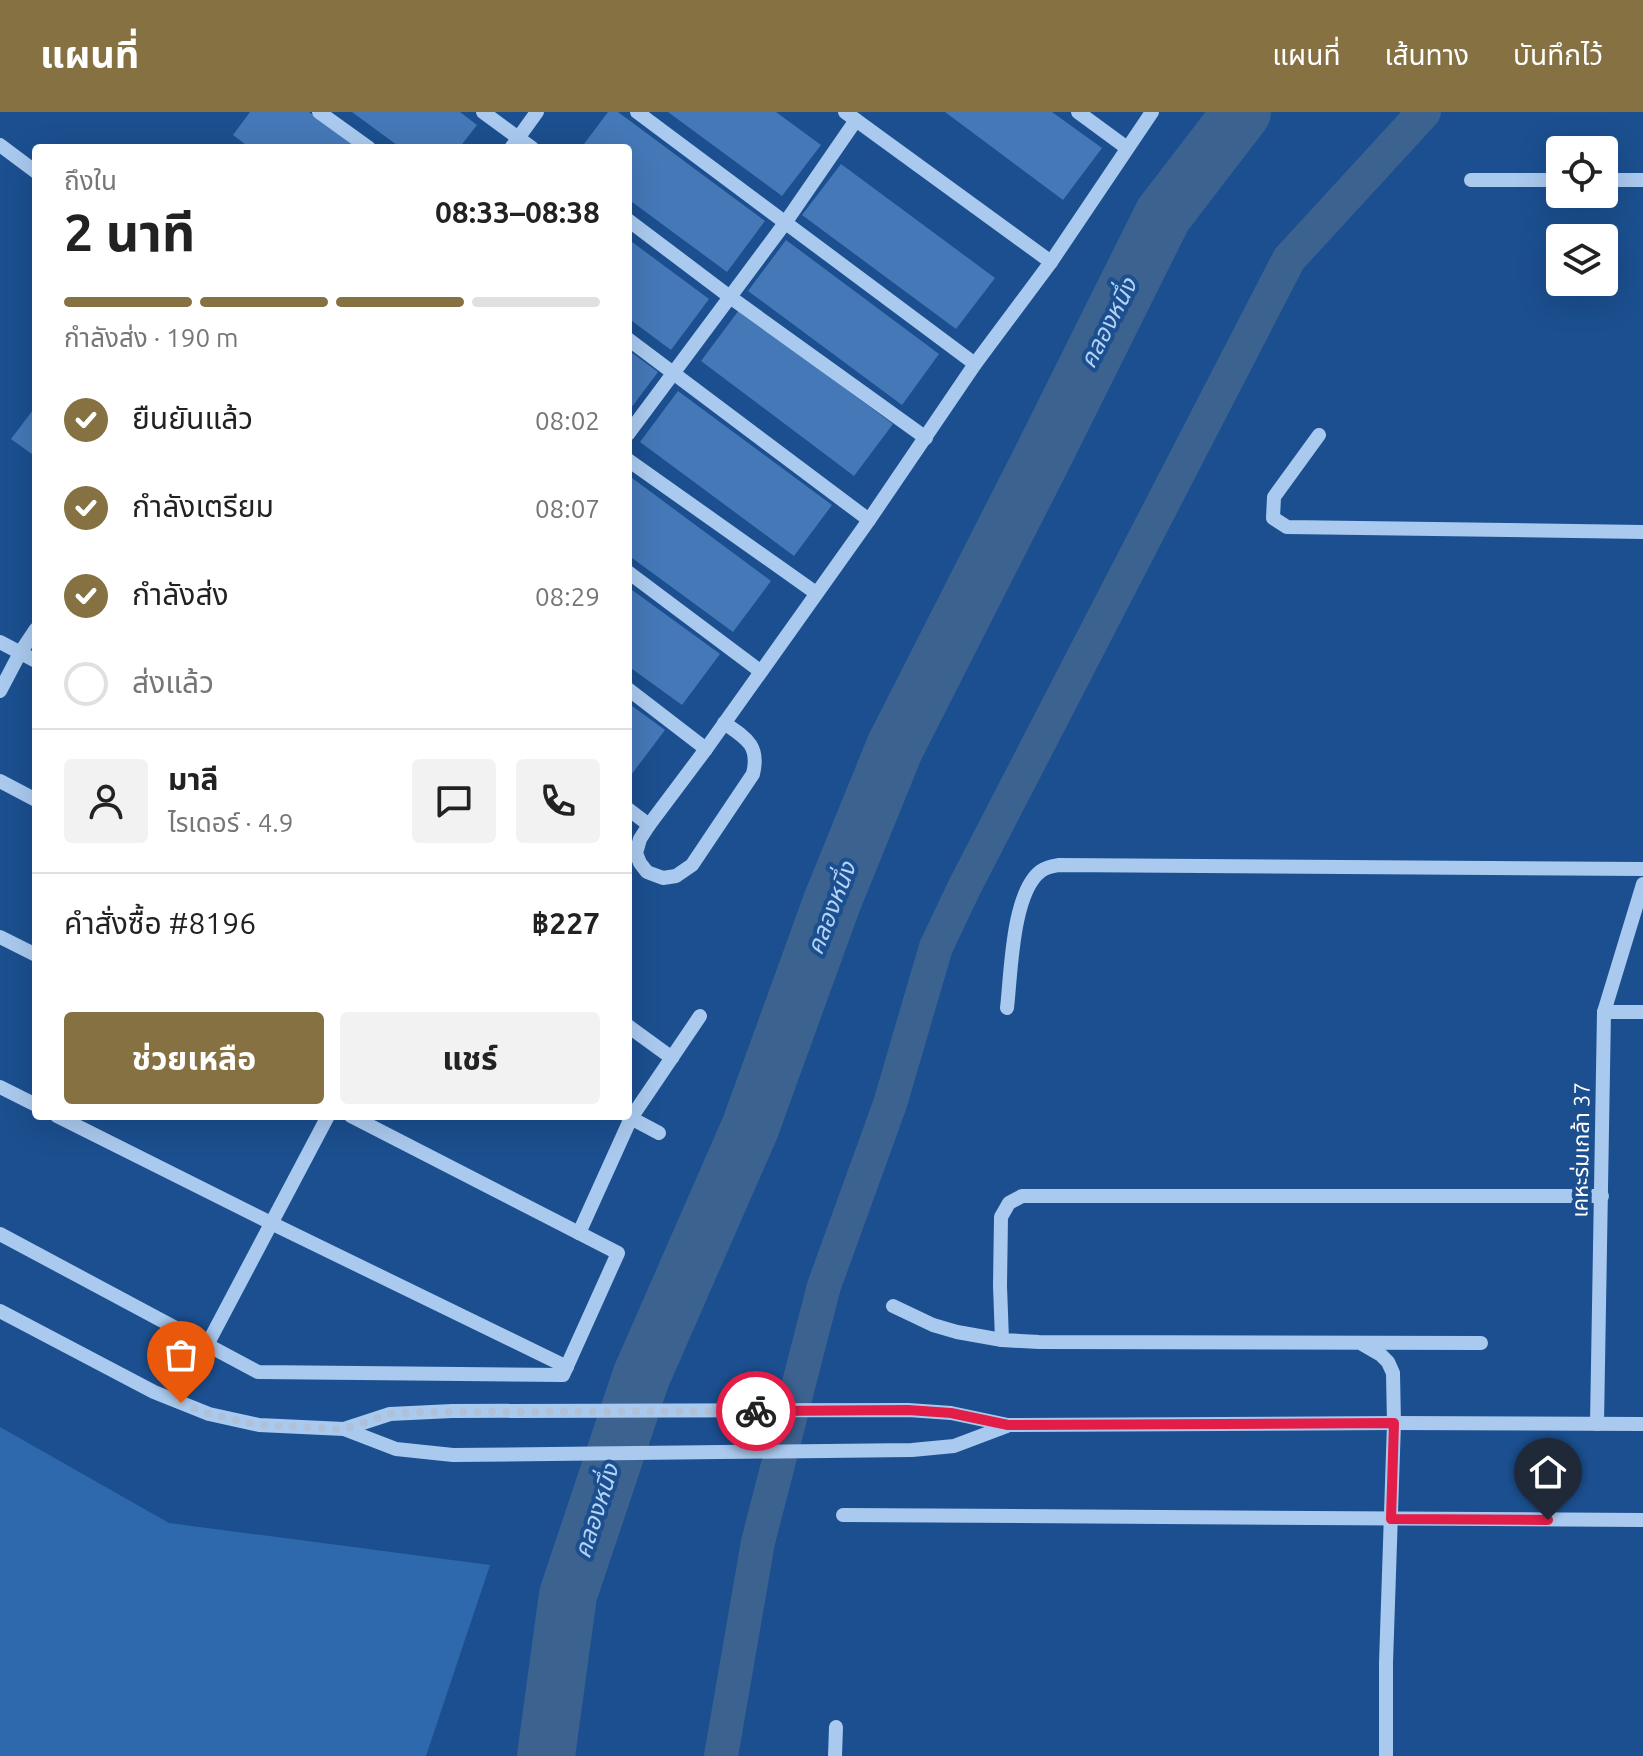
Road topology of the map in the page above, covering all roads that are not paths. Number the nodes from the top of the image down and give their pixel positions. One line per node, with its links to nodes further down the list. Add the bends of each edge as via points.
1 (319, 112): 9 (street)
2 (483, 112): 8 (street)
3 (537, 112): 8 (street)
4 (637, 112): 18 (street)
5 (1078, 112): 11 (street)
6 (1152, 112): 11 (street)
7 (851, 116): 18 (street); 19 (street)
8 (515, 143)
9 (363, 144)
10 (0, 145): 12 (street)
11 (1127, 148): 19 (street)
12 (32, 169)
13 (1471, 180): 14 (street)
14 (1546, 180)
15 (1618, 180): 16 (street)
16 (1643, 180)
17 (632, 223): 20 (street)
18 (785, 223): 20 (street); 22 (street)
19 (1051, 262): 22 (street)
20 (730, 297): 23 (street); 26 (street)
21 (632, 342): 23 (street)
22 (975, 364): 26 (street)
23 (674, 373): 24 (street); 28 (street)
24 (632, 429)
25 (1319, 435): 29 (street, via 1274,497 1273,518 1287,527)
26 (926, 438): 28 (street)
27 (632, 463): 31 (street)
28 (869, 520): 31 (street)
29 (1643, 532)
30 (632, 575): 36 (street)
31 (816, 593): 36 (street)
32 (32, 635): 34 (street)
33 (0, 642): 34 (street)
34 (20, 653): 35 (street); 37 (street)
35 (32, 659)
36 (760, 671): 39 (street)
37 (0, 691)
38 (632, 692): 40 (street)
39 (724, 723): 40 (street); 44 (street, via 747,739 756,762 692,865 676,876 647,872 636,853)
40 (706, 749): 44 (street)
41 (0, 781): 42 (street)
42 (32, 798)
43 (632, 812): 44 (street)
44 (649, 825)
45 (1643, 869): 49 (street, via 1059,865 1042,869 1021,902)
46 (1643, 884): 50 (street, เคหะร่มเกล้า 37)
47 (0, 937): 48 (street)
48 (32, 953)
49 (1007, 1008)
50 (1604, 1012): 51 (street); 64 (street, เคหะร่มเกล้า 37)
51 (1643, 1012)
52 (700, 1016): 54 (street)
53 (632, 1029): 54 (street)
54 (672, 1058): 57 (street)
55 (0, 1087): 56 (street)
56 (32, 1103)
57 (632, 1113)
58 (632, 1119): 63 (street)
59 (65, 1120): 65 (street)
60 (326, 1120): 65 (street)
61 (359, 1120): 66 (street)
62 (628, 1120): 66 (street)
63 (659, 1133)
64 (1602, 1196): 70 (street, via 1022,1196 1009,1203 1001,1217); 76 (street, เคหะร่มเกล้า 37)
65 (271, 1223): 73 (street); 74 (street)
66 (579, 1233): 74 (street, via 618,1253)
67 (0, 1234): 73 (street)
68 (893, 1306): 70 (street, via 933,1325)
69 (0, 1311): 79 (street, via 154,1392 209,1414 259,1425)
70 (1002, 1340): 71 (street)
71 (1360, 1343): 72 (street); 75 (street, via 1381,1355 1393,1373)
72 (1481, 1343)
73 (207, 1345): 74 (street, via 258,1372 563,1375)
74 (567, 1367)
75 (1394, 1423): 76 (street); 78 (street); 81 (street)
76 (1597, 1424): 77 (street)
77 (1643, 1424)
78 (1008, 1425): 79 (street, via 908,1410 452,1411 390,1414); 79 (street, via 954,1446 912,1450 453,1455 396,1449)
79 (344, 1429)
80 (843, 1515): 81 (street)
81 (1391, 1519): 82 (street); 85 (street)
82 (1643, 1520)
83 (836, 1727): 84 (street)
84 (835, 1756)
85 (1386, 1756)

